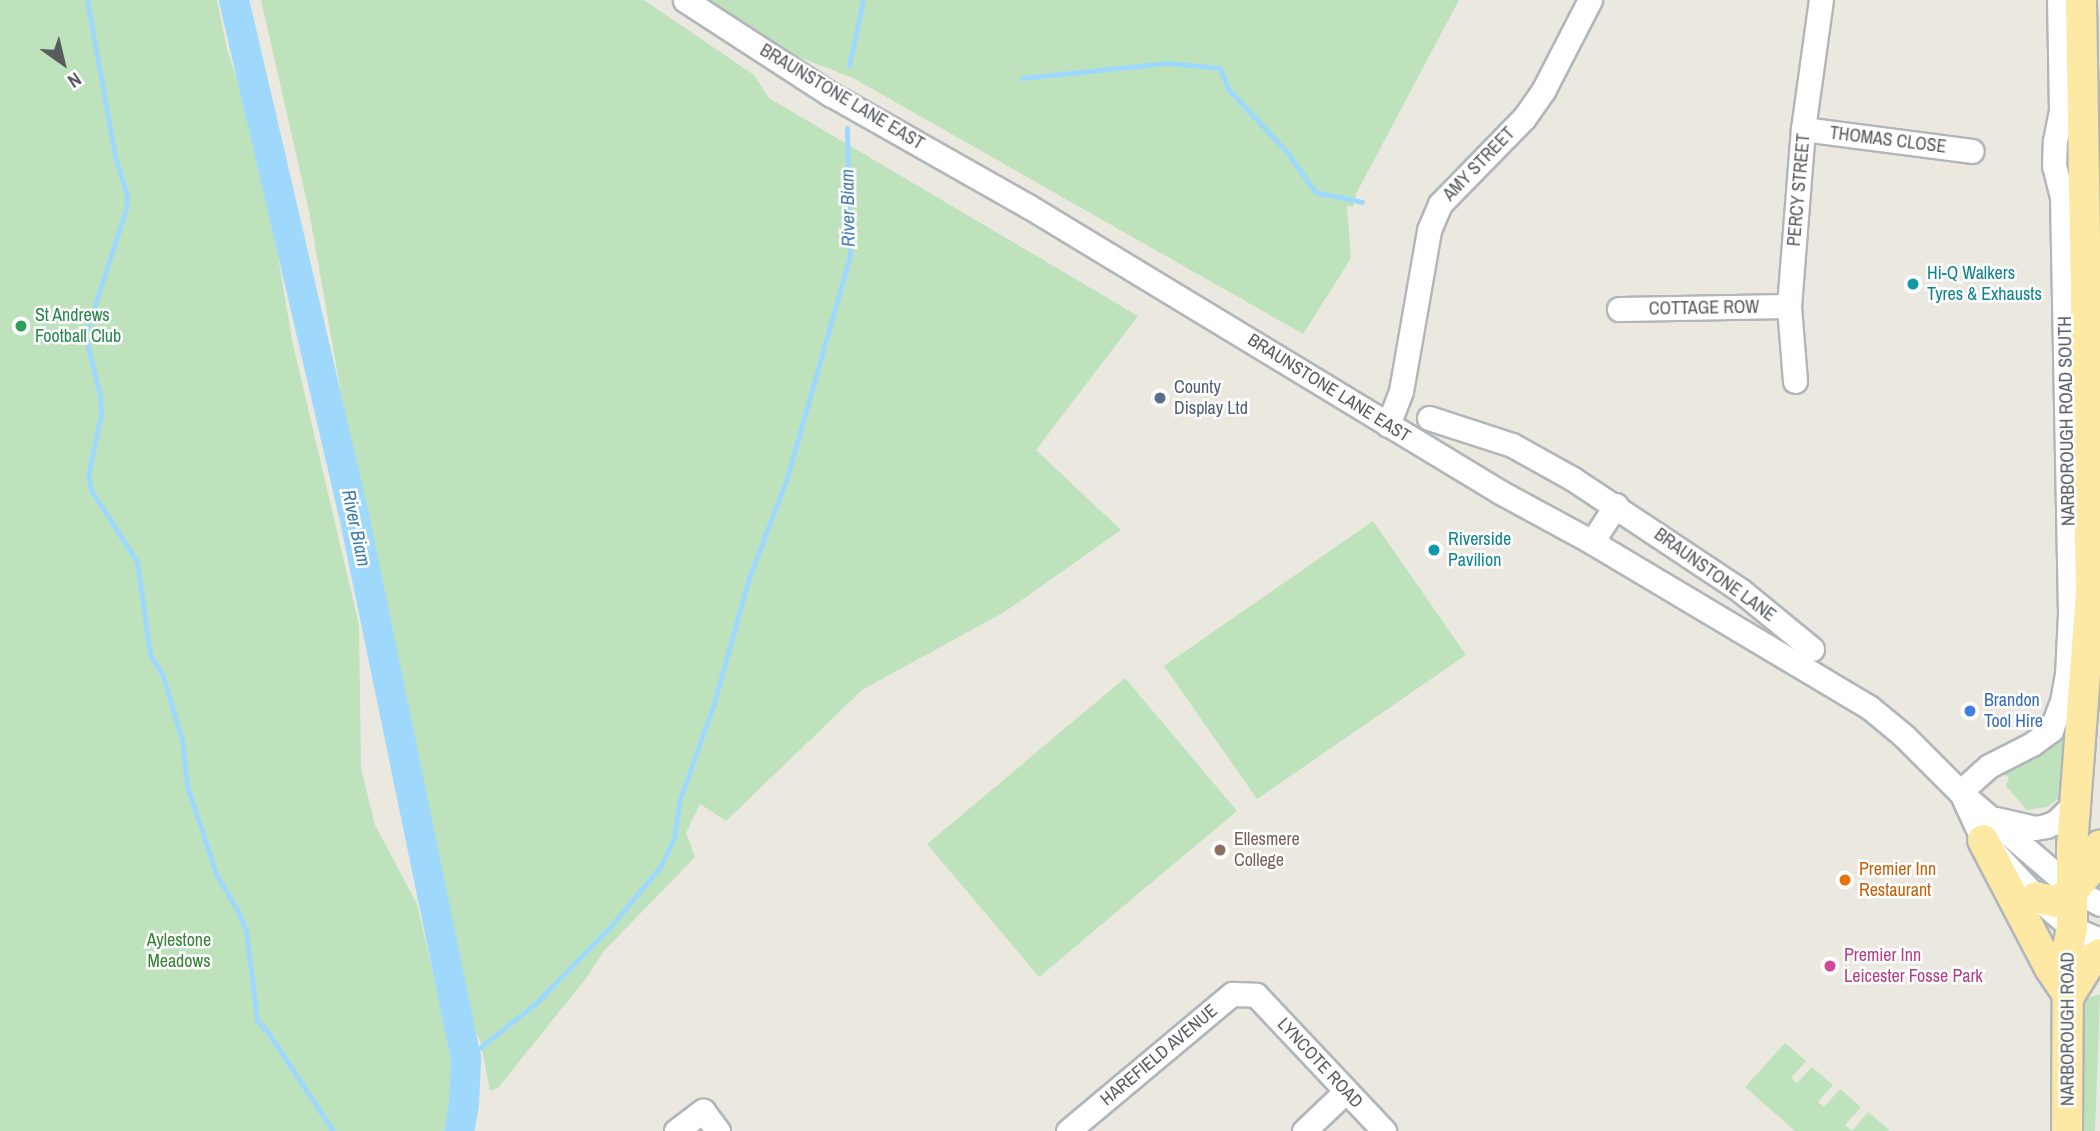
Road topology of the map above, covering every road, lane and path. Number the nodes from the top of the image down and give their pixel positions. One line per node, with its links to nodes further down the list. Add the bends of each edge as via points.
1 (685, 0): 12 (street, BRAUNSTONE LANE EAST, via 830,94 1028,206)
2 (1590, 0): 12 (street, AMY STREET, via 1524,118 1440,204 1429,230 1401,391)
3 (1821, 0): 6 (street, PERCY STREET)
4 (2059, 0): 16 (street, NARBOROUGH ROAD SOUTH, via 2061,111 2054,166 2062,197 2070,613 2067,675 2051,730 1989,766)
5 (2081, 0): 17 (main road, NARBOROUGH ROAD SOUTH, via 2091,593)
6 (1803, 129): 7 (street, THOMAS CLOSE); 8 (street, PERCY STREET)
7 (1972, 151)
8 (1789, 306): 9 (street, COTTAGE ROW); 10 (street, PERCY STREET)
9 (1619, 309)
10 (1795, 381)
11 (1429, 418): 13 (street, BRAUNSTONE LANE, via 1512,445)
12 (1388, 425): 14 (street, BRAUNSTONE LANE EAST)
13 (1616, 505): 14 (street); 15 (street, BRAUNSTONE LANE, via 1740,590)
14 (1592, 542): 16 (street, BRAUNSTONE LANE EAST, via 1869,707)
15 (1812, 649)
16 (1960, 792): 18 (street, BRAUNSTONE LANE EAST)
17 (2074, 804): 18 (street, via 2056,822 2035,828); 20 (main road, NARBOROUGH ROAD SOUTH)
18 (1988, 829): 20 (street, BRAUNSTONE LANE EAST); 21 (street, BRAUNSTONE LANE EAST); 27 (main road, via 2050,968)
19 (2100, 846): 20 (main road)
20 (2074, 890): 21 (main road, via 2056,902); 22 (street, BRAUNSTONE LANE EAST); 23 (main road, NARBOROUGH ROAD SOUTH)
21 (2036, 897): 23 (street, BRAUNSTONE LANE EAST)
22 (2100, 904)
23 (2072, 928): 24 (street, BRAUNSTONE LANE EAST); 27 (main road, NARBOROUGH ROAD)
24 (2100, 940)
25 (2100, 954): 27 (main road)
26 (1256, 995): 28 (street, LYNCOTE ROAD); 31 (street, HAREFIELD AVENUE, via 1232,994)
27 (2069, 996): 34 (main road, NARBOROUGH ROAD)
28 (1346, 1091): 32 (street); 33 (street, LYNCOTE ROAD)
29 (676, 1131): 30 (street, via 702,1111)
30 (718, 1131)
31 (1069, 1131)
32 (1304, 1131)
33 (1384, 1131)
34 (2067, 1131)

